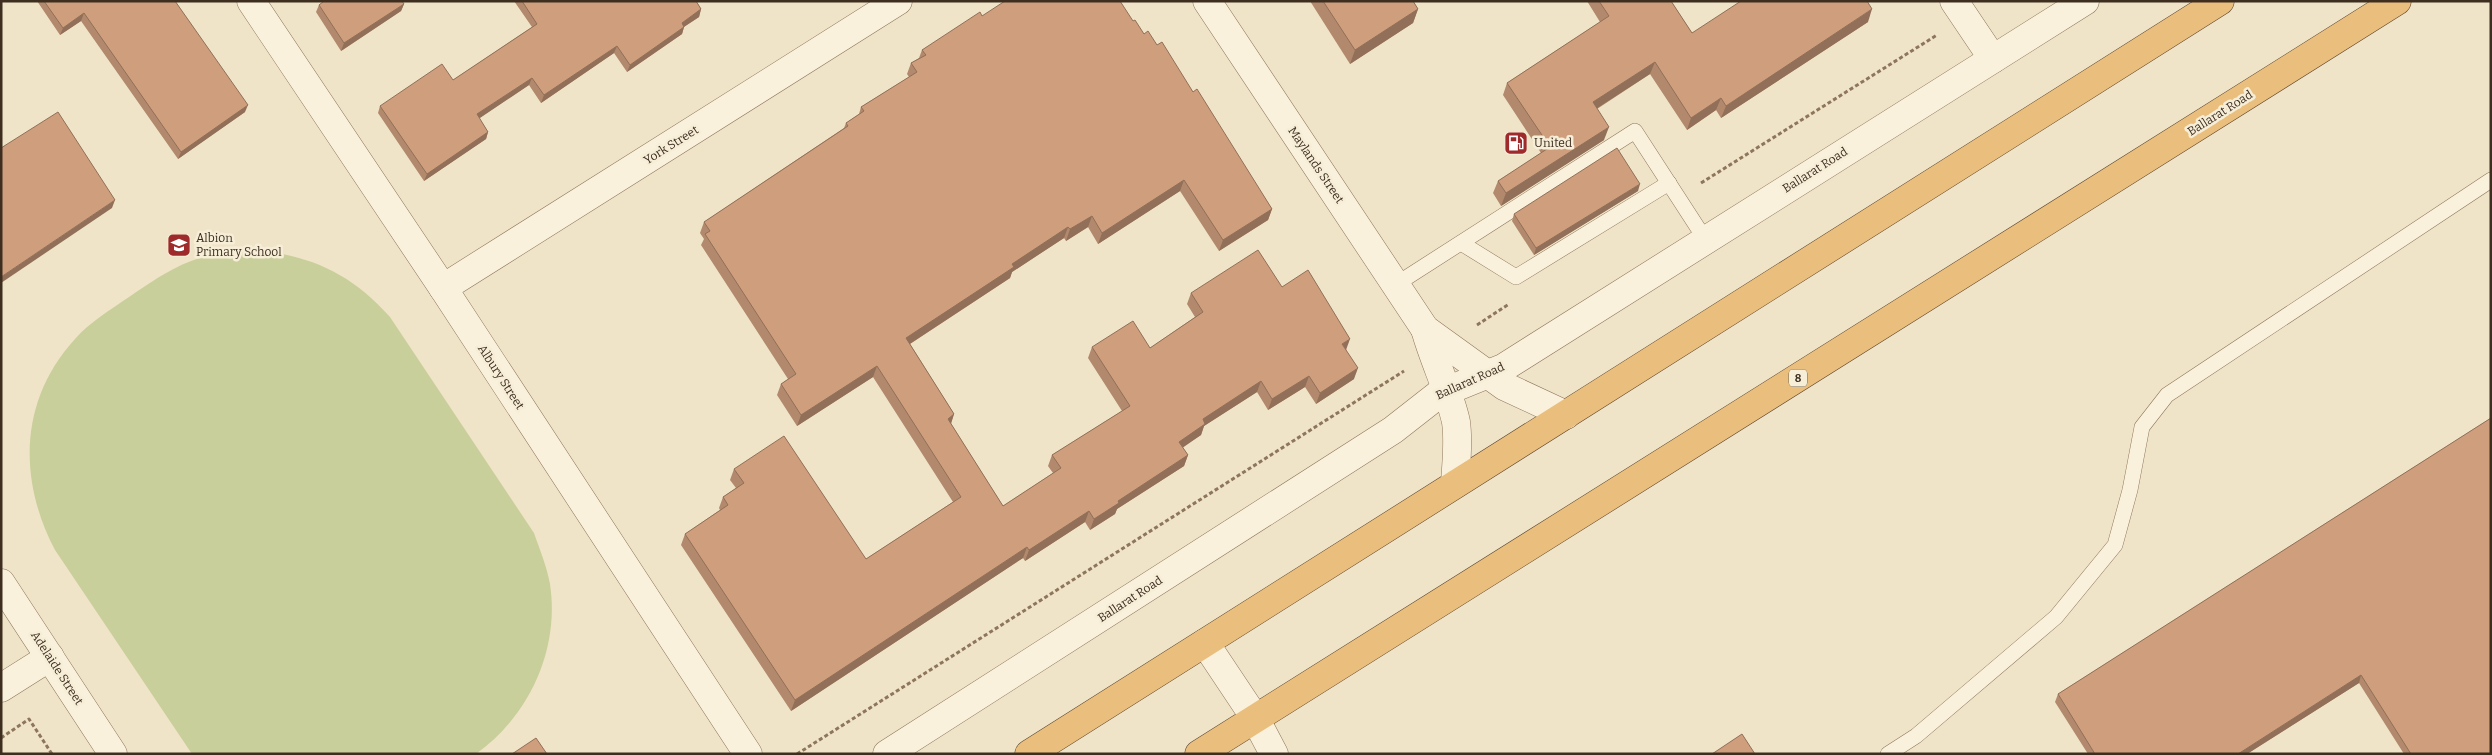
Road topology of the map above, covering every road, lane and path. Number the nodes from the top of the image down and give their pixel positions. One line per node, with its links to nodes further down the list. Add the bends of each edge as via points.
1 (252, 1): 15 (street, Albury Street)
2 (898, 1): 15 (street, York Street)
3 (1207, 1): 14 (street, Maylands Street)
4 (2085, 1): 8 (street, Ballarat Road)
5 (2220, 1): 20 (highway)
6 (2397, 1): 26 (highway, Ballarat Road / 8)
7 (1960, 9): 8 (street); 11 (path)
8 (1993, 59): 12 (street, Ballarat Road)
9 (2491, 180): 36 (lane, via 2167,395 2142,427 2115,545 2056,617 1916,736)
10 (1669, 183): 11 (lane); 13 (lane, via 1516,277); 13 (lane, via 1635,131)
11 (1678, 198): 12 (lane)
12 (1705, 239): 18 (street, Ballarat Road)
13 (1461, 243): 14 (lane)
14 (1395, 285): 17 (street, Maylands Street)
15 (443, 288): 30 (street, Albury Street)
16 (1513, 302): 17 (path)
17 (1434, 343): 18 (street, Maylands Street); 19 (street, Maylands Street); 31 (path)
18 (1487, 376): 19 (street, Ballarat Road); 20 (street, Maylands Street)
19 (1446, 392): 21 (street, Maylands Street, via 1458,437); 32 (street, Ballarat Road, via 1427,402 1393,430)
20 (1566, 415): 21 (highway)
21 (1455, 484): 23 (highway)
22 (1, 583): 24 (street, Adelaide Street)
23 (1205, 643): 26 (street); 33 (highway)
24 (50, 657): 25 (street); 29 (street, Adelaide Street)
25 (1, 688)
26 (1255, 718): 34 (highway, Ballarat Road / 8); 35 (street)
27 (1, 738): 28 (path, via 29,719)
28 (52, 754)
29 (113, 754)
30 (748, 754)
31 (797, 754)
32 (887, 754)
33 (1029, 754)
34 (1199, 754)
35 (1274, 754)
36 (1888, 754)

